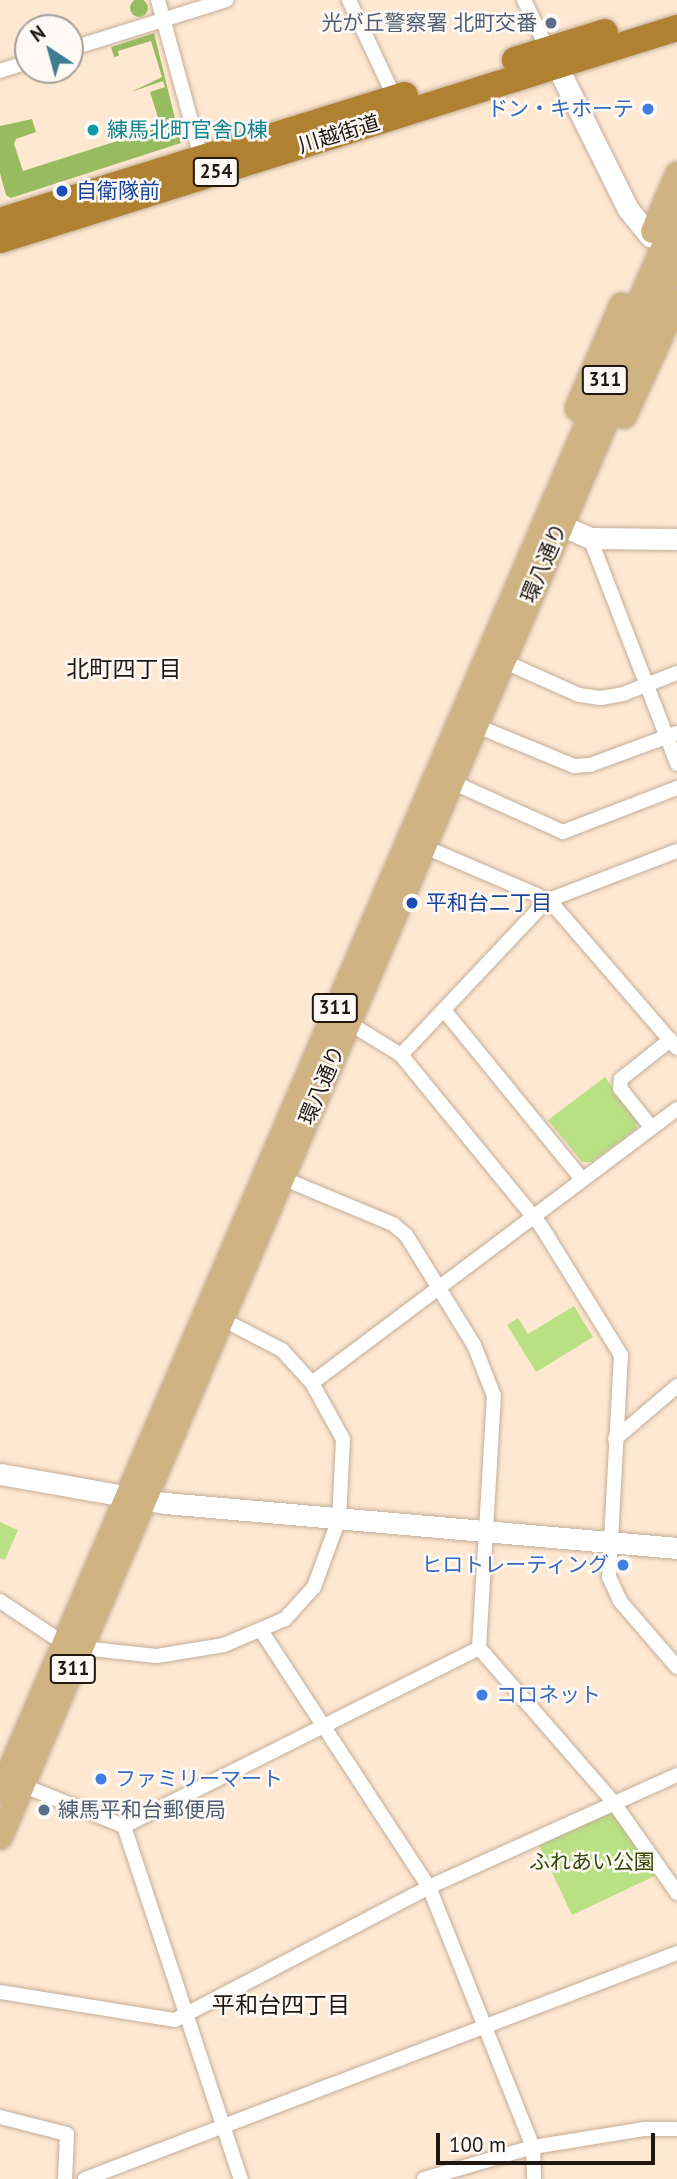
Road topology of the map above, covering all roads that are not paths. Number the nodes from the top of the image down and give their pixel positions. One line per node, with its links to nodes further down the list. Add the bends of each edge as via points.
1 (158, 0): 6 (street)
2 (226, 0): 6 (street)
3 (349, 0): 10 (street)
4 (524, 0): 9 (street)
5 (677, 10): 9 (highway, 川越街道 / 254)
6 (164, 20): 8 (street); 11 (street)
7 (677, 28): 9 (highway, 川越街道 / 254)
8 (84, 45)
9 (553, 58): 10 (highway, 川越街道 / 254); 14 (highway, 川越街道 / 254); 15 (street, via 628,209)
10 (395, 98): 11 (highway, 川越街道 / 254)
11 (201, 157): 14 (highway, 川越街道 / 254)
12 (677, 173): 15 (main road)
13 (677, 212): 15 (main road, 環八通り / 311)
14 (2, 227)
15 (664, 244): 17 (main road, 環八通り / 311)
16 (677, 302): 17 (main road, via 586,500)
17 (552, 522): 18 (street); 20 (main road, 環八通り / 311); 46 (main road, 環八通り / 311)
18 (590, 538): 19 (street); 22 (street)
19 (677, 539)
20 (503, 661): 22 (street, via 590,697 612,697); 23 (main road, 環八通り / 311)
21 (677, 673): 22 (street)
22 (646, 685): 24 (street)
23 (477, 726): 24 (street, via 574,766 590,765); 26 (main road, 環八通り / 311)
24 (672, 735): 25 (street)
25 (677, 764)
26 (453, 782): 27 (street, via 563,832); 28 (main road, 環八通り / 311)
27 (677, 788)
28 (425, 847): 30 (street); 32 (main road, 環八通り / 311)
29 (677, 851): 30 (street)
30 (546, 901): 31 (street); 33 (street)
31 (444, 1010): 34 (street); 38 (street)
32 (349, 1024): 34 (street); 37 (main road, 環八通り / 311)
33 (674, 1044): 36 (street, via 621,1079 620,1088)
34 (401, 1055): 39 (street)
35 (677, 1109): 36 (street)
36 (651, 1128): 38 (street)
37 (282, 1178): 40 (street, via 393,1224 406,1235); 41 (main road, 環八通り / 311)
38 (582, 1179): 39 (street)
39 (533, 1216): 40 (street); 44 (street, via 621,1355)
40 (438, 1286): 42 (street); 48 (street, via 474,1345 494,1396)
41 (222, 1320): 42 (street, via 282,1350); 46 (main road, 環八通り / 311)
42 (312, 1383): 47 (street, via 342,1438)
43 (676, 1388): 44 (street)
44 (615, 1439): 49 (street)
45 (0, 1474): 46 (street)
46 (134, 1498): 47 (street); 53 (main road, 環八通り / 311)
47 (339, 1519): 48 (street); 52 (street, via 310,1594 293,1614)
48 (488, 1532): 49 (street); 54 (street)
49 (611, 1542): 50 (street); 55 (street, via 610,1577 615,1594)
50 (677, 1548)
51 (0, 1601): 53 (street)
52 (262, 1632): 53 (street, via 170,1655); 56 (street)
53 (72, 1646): 58 (main road, 環八通り / 311)
54 (479, 1648): 56 (street); 59 (street)
55 (677, 1667)
56 (326, 1728): 60 (street); 62 (street)
57 (677, 1775): 59 (street)
58 (7, 1784): 60 (street); 61 (main road, 環八通り / 311)
59 (614, 1803): 62 (street); 63 (street)
60 (124, 1826): 66 (street)
61 (0, 1838)
62 (429, 1887): 66 (street); 67 (street)
63 (677, 1893)
64 (677, 1953): 67 (street)
65 (0, 1992): 66 (street, via 172,2021)
66 (186, 2014): 69 (street)
67 (485, 2027): 69 (street); 71 (street)
68 (0, 2117): 72 (street, via 67,2134)
69 (224, 2126): 73 (street); 74 (street)
70 (677, 2129): 71 (street, via 644,2129)
71 (533, 2147): 75 (street); 76 (street)
72 (65, 2179)
73 (85, 2179)
74 (241, 2179)
75 (424, 2179)
76 (534, 2179)

